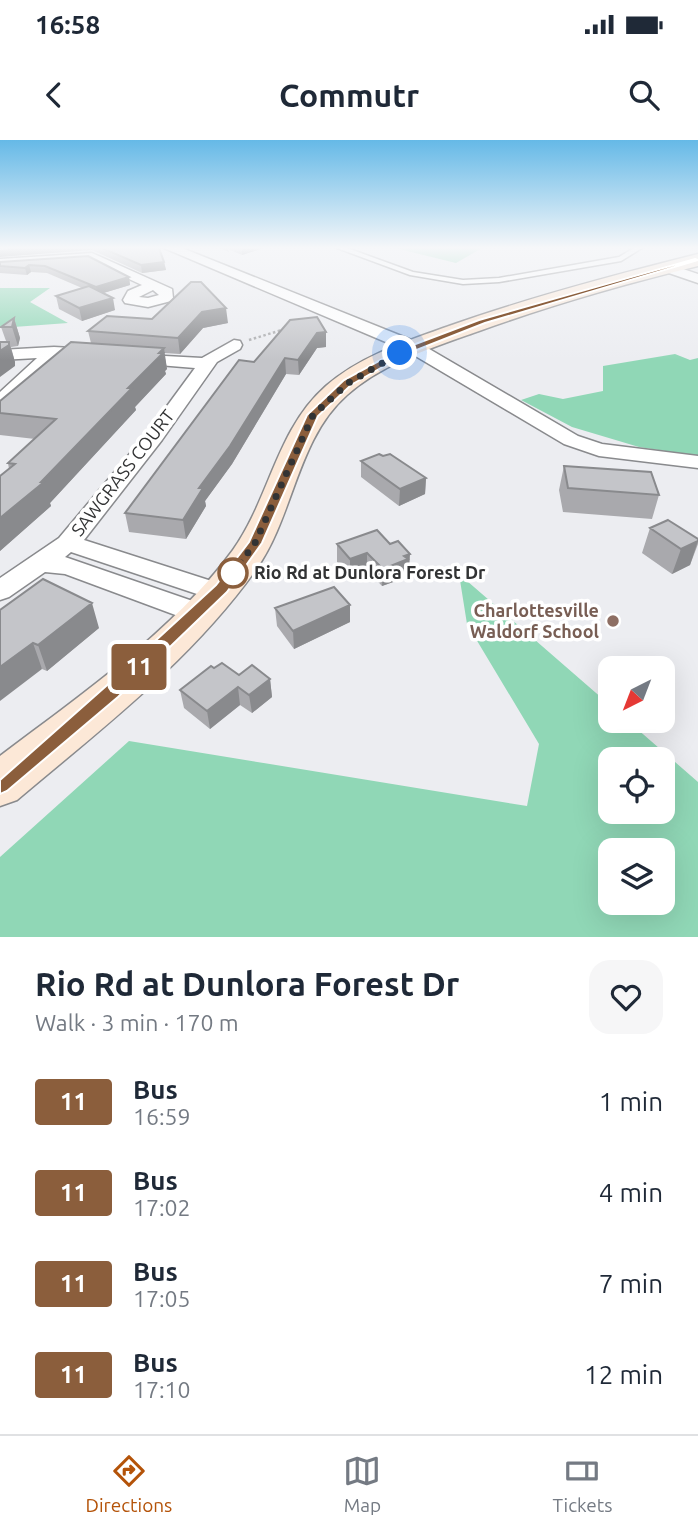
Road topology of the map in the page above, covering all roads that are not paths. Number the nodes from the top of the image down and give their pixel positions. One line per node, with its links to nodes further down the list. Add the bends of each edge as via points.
1 (260, 285): 4 (street)
2 (606, 285): 4 (street, via 516,310)
3 (234, 345): 7 (street, SAWGRASS COURT)
4 (413, 348): 9 (street, via 580,444); 13 (street, via 359,375 313,415 255,543)
5 (54, 352): 6 (street); 7 (street); 8 (street)
6 (0, 355)
7 (206, 364): 10 (street, SAWGRASS COURT, via 155,436)
8 (0, 402)
9 (698, 462)
10 (68, 543): 11 (street, SAWGRASS COURT); 13 (street)
11 (41, 563): 12 (street, SAWGRASS COURT); 13 (street)
12 (0, 591)
13 (208, 602): 14 (street, via 85,716)
14 (0, 786)

